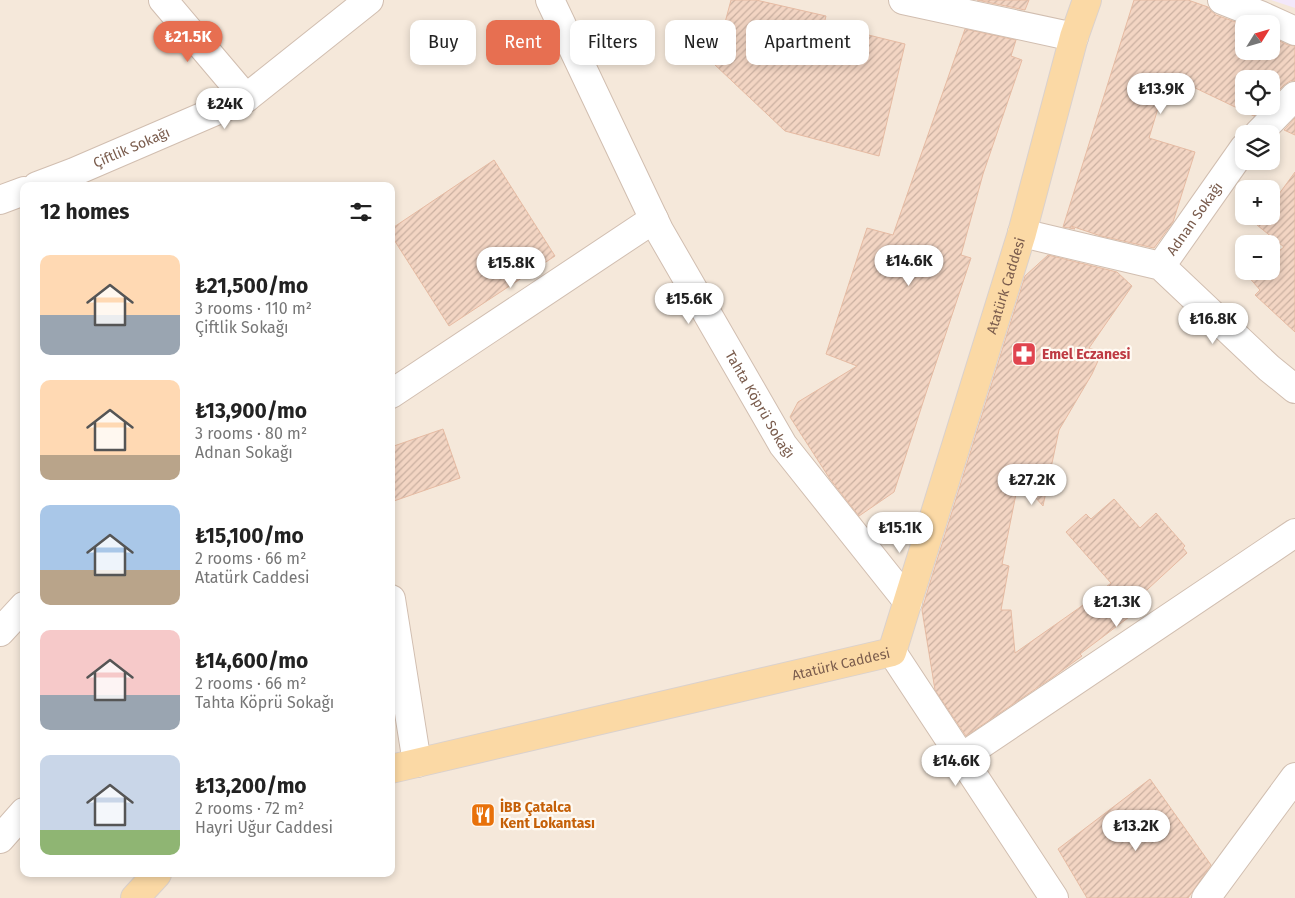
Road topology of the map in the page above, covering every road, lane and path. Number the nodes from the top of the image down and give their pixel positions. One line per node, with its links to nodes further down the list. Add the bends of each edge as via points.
1 (163, 0): 10 (street)
2 (370, 0): 10 (street, Çiftlik Sokağı)
3 (550, 0): 17 (street, Tahta Köprü Sokağı)
4 (903, 0): 8 (street)
5 (1087, 0): 8 (main road, Atatürk Caddesi)
6 (1222, 0): 7 (street)
7 (1295, 31)
8 (1074, 37): 18 (main road, Atatürk Caddesi)
9 (1295, 96): 11 (street)
10 (246, 98): 13 (street, Çiftlik Sokağı)
11 (1267, 125)
12 (1235, 161): 19 (street, Adnan Sokağı)
13 (80, 179): 14 (street, Çiftlik Sokağı)
14 (62, 182)
15 (20, 192): 16 (street)
16 (0, 200)
17 (654, 219): 21 (street); 23 (street, Tahta Köprü Sokağı, via 783,445)
18 (1022, 233): 19 (street); 23 (main road, Atatürk Caddesi)
19 (1161, 266): 20 (street, via 1268,368)
20 (1295, 389)
21 (395, 391)
22 (1295, 533): 28 (street)
23 (908, 602): 27 (main road, Atatürk Caddesi)
24 (20, 610): 25 (street)
25 (0, 632)
26 (395, 650): 29 (street)
27 (892, 652): 28 (street); 29 (main road, Atatürk Caddesi)
28 (962, 757): 35 (street)
29 (404, 766)
30 (1295, 777): 36 (street)
31 (20, 816): 32 (street)
32 (0, 839)
33 (154, 877): 34 (main road)
34 (135, 898)
35 (1054, 898)
36 (1206, 898)

